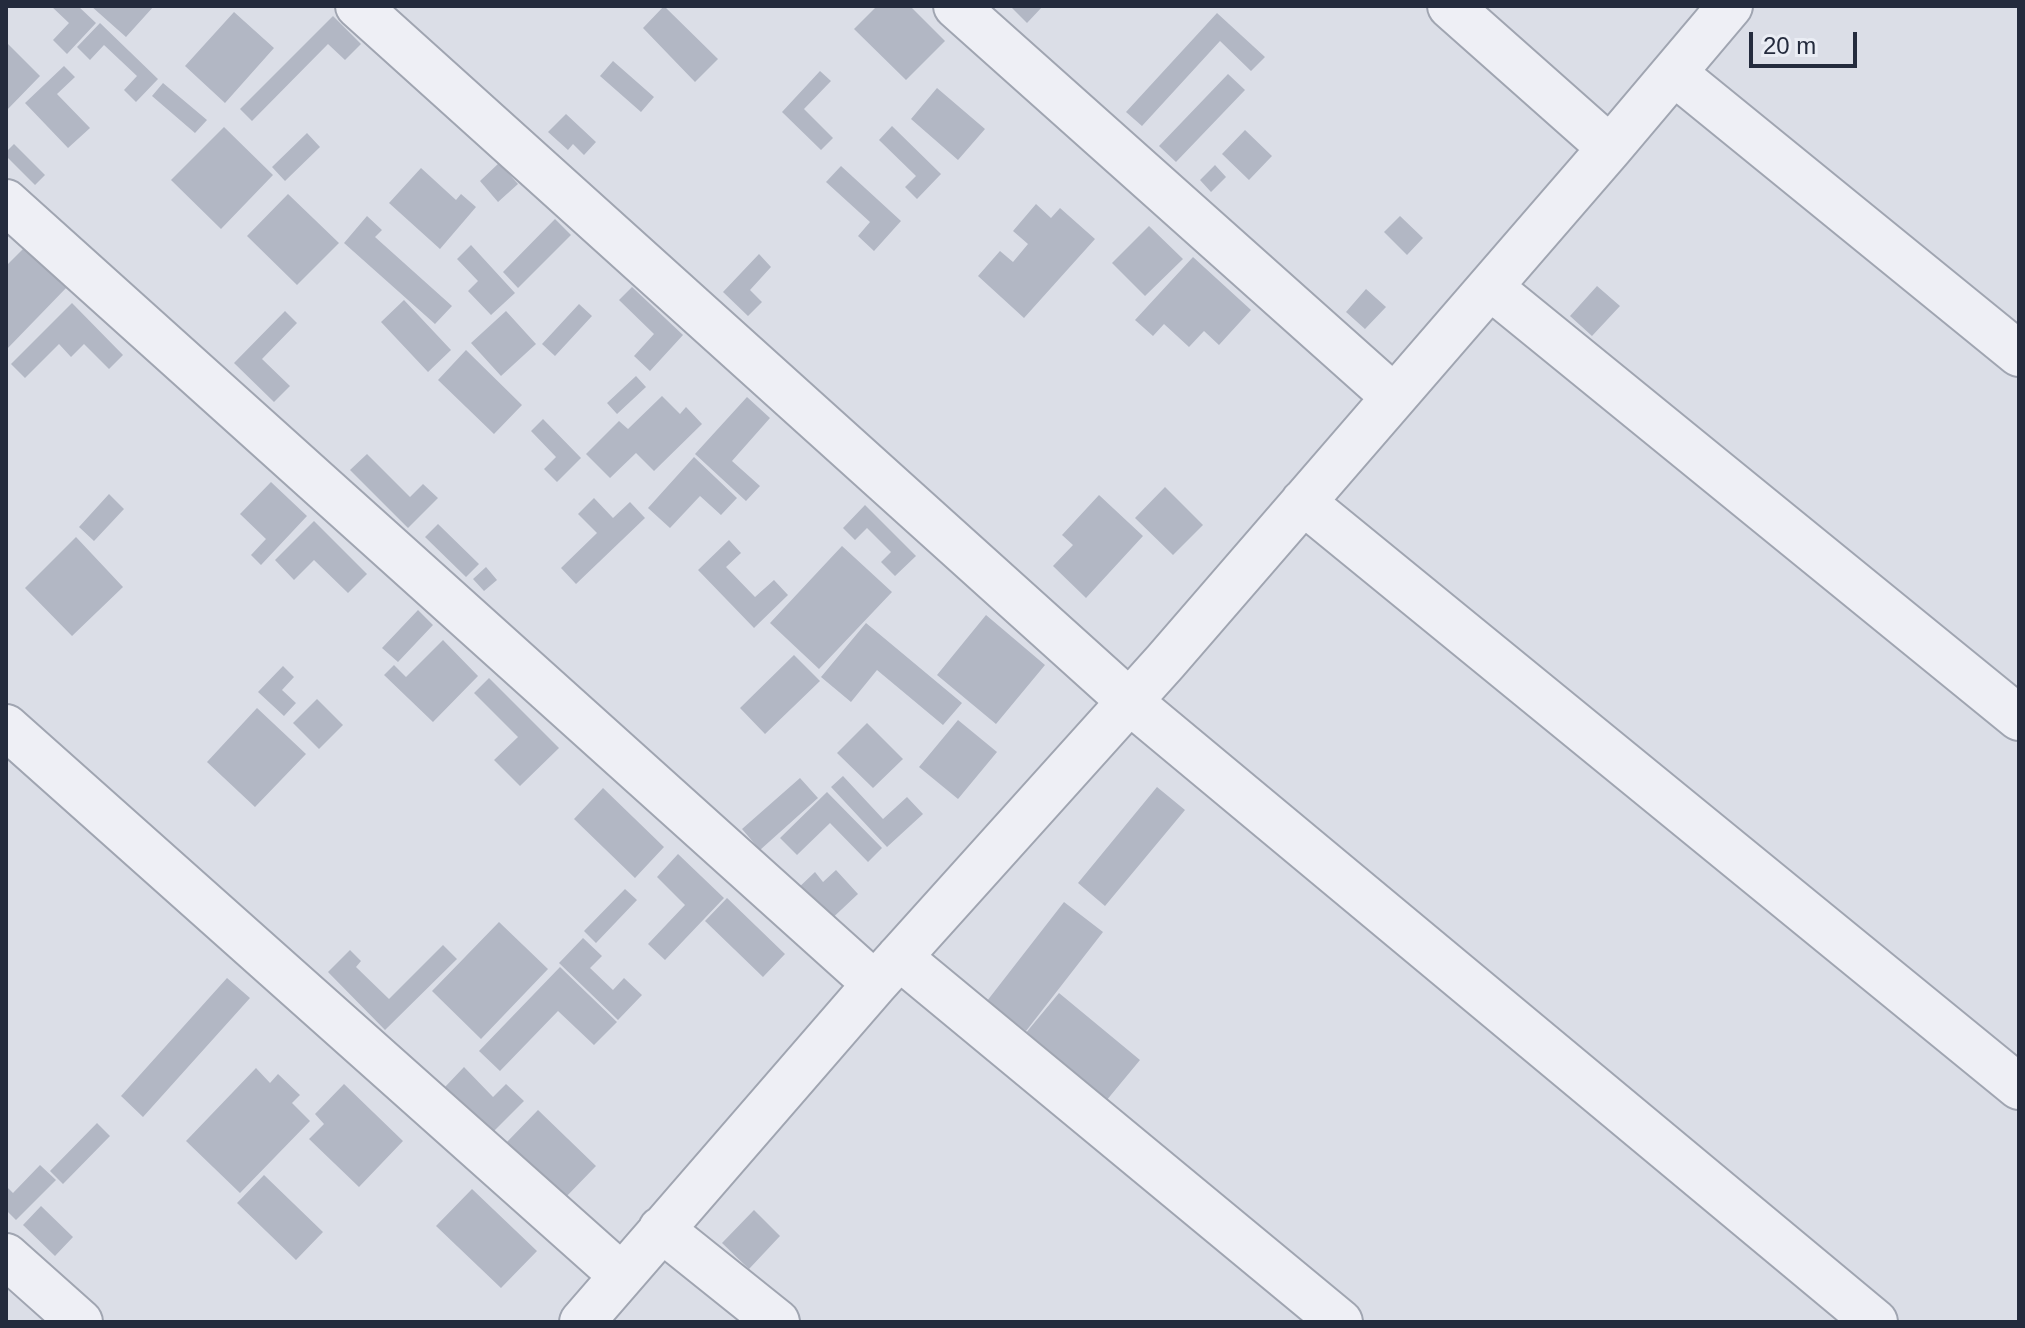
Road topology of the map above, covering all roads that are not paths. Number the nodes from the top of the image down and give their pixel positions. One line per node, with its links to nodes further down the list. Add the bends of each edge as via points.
1 (358, 6): 12 (street)
2 (956, 6): 10 (street)
3 (1450, 6): 6 (street)
4 (1730, 6): 5 (street)
5 (1674, 73): 6 (street); 9 (street)
6 (1610, 148): 8 (street)
7 (6, 202): 15 (street)
8 (1490, 287): 10 (street); 13 (street)
9 (2019, 354)
10 (1394, 397): 11 (street)
11 (1303, 502): 12 (street); 16 (street)
12 (1129, 701): 15 (street); 24 (street)
13 (2019, 718)
14 (6, 727): 19 (street)
15 (887, 971): 17 (street); 23 (street)
16 (2019, 1087)
17 (661, 1229): 19 (street); 22 (street)
18 (6, 1256): 20 (street)
19 (621, 1275): 21 (street)
20 (80, 1322)
21 (582, 1322)
22 (777, 1322)
23 (1340, 1322)
24 (1875, 1322)

